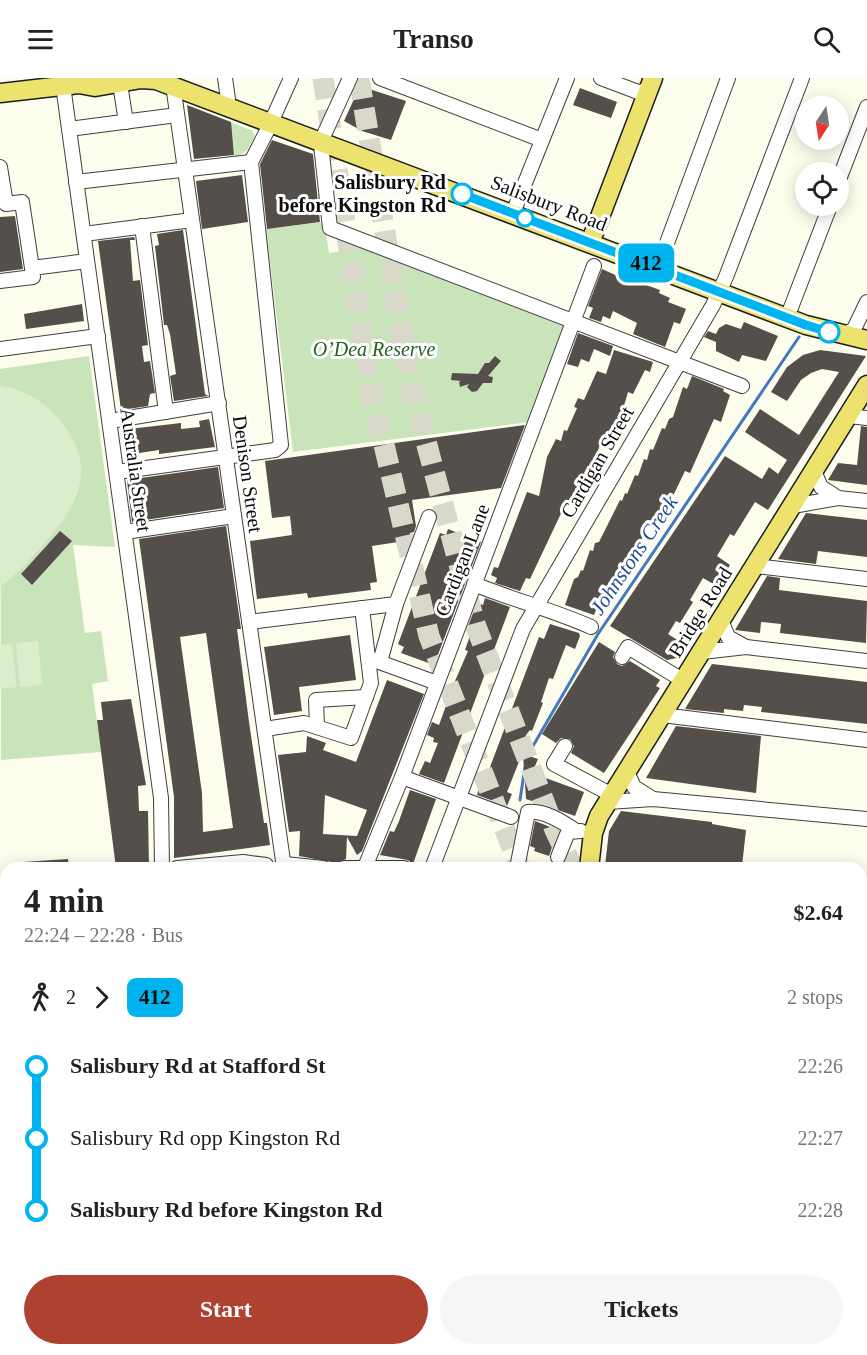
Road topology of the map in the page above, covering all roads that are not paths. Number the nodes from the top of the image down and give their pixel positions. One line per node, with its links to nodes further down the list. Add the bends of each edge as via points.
1 (225, 78): 14 (street)
2 (350, 78): 21 (street)
3 (380, 78): 20 (street)
4 (567, 78): 20 (street)
5 (601, 78): 13 (street)
6 (728, 78): 35 (street)
7 (802, 78): 38 (street, Cardigan Street)
8 (287, 80): 17 (street)
9 (74, 82): 11 (main road, Salisbury Road, via 95,87); 12 (main road, Salisbury Road); 19 (street, Australia Street)
10 (173, 82): 11 (main road, Salisbury Road, via 141,79); 14 (main road, Salisbury Road); 16 (street, Denison Street); 17 (main road, Salisbury Road)
11 (120, 84): 18 (street)
12 (4, 88)
13 (645, 91): 32 (main road)
14 (228, 99): 17 (main road, Salisbury Road)
15 (867, 107): 23 (street)
16 (177, 115): 18 (street); 25 (street, Denison Street)
17 (271, 121): 21 (main road, Salisbury Road); 22 (street)
18 (126, 122): 19 (street)
19 (69, 129): 26 (street, Australia Street)
20 (542, 140): 27 (street)
21 (322, 141): 27 (main road, Salisbury Road); 41 (street, via 330,228)
22 (250, 162): 25 (street); 53 (street, via 281,435 275,450)
23 (846, 162)
24 (0, 167): 36 (street, via 6,204 22,202)
25 (185, 169): 26 (street); 29 (street, Denison Street)
26 (76, 182): 31 (street, Australia Street)
27 (513, 213): 32 (main road, Salisbury Road)
28 (826, 216): 40 (street)
29 (192, 220): 30 (street); 49 (street, Denison Street)
30 (142, 226): 31 (street); 50 (street)
31 (84, 234): 33 (street, Australia Street)
32 (590, 243): 35 (main road, Salisbury Road)
33 (87, 261): 36 (street); 42 (street, Australia Street)
34 (594, 266): 41 (street, Cardigan Lane)
35 (655, 267): 38 (main road, Salisbury Road)
36 (32, 268): 37 (street, via 33,277)
37 (0, 281)
38 (719, 292): 40 (main road, Salisbury Road); 46 (street, Cardigan Street)
39 (867, 302): 43 (street, via 854,329)
40 (787, 318): 43 (main road, Salisbury Road)
41 (573, 320): 46 (street); 64 (street, Cardigan Lane)
42 (98, 336): 45 (street); 52 (street, Australia Street)
43 (843, 336): 44 (main road, Salisbury Road)
44 (867, 340)
45 (0, 349)
46 (679, 360): 48 (street); 66 (street, Cardigan Street)
47 (867, 385): 51 (main road, Bridge Road)
48 (742, 386)
49 (219, 403): 50 (street); 53 (street, Denison Street)
50 (166, 411): 52 (street)
51 (858, 417): 54 (main road, Bridge Road)
52 (110, 421): 55 (street, Australia Street)
53 (225, 456): 55 (street); 59 (street, Denison Street)
54 (814, 471): 56 (street, via 821,487); 58 (main road, Bridge Road)
55 (117, 472): 61 (street, Australia Street)
56 (838, 498): 57 (street); 58 (street)
57 (867, 501)
58 (793, 506): 62 (main road, Bridge Road)
59 (234, 516): 61 (street); 69 (street, Denison Street)
60 (429, 518): 65 (street)
61 (125, 532): 92 (street, Australia Street, via 161,798)
62 (756, 566): 63 (street); 68 (main road, Bridge Road)
63 (867, 579)
64 (474, 584): 66 (street); 77 (street, Cardigan Lane)
65 (396, 604): 67 (street); 74 (street)
66 (537, 606): 70 (street); 86 (street, Cardigan Street, via 523,629)
67 (362, 608): 69 (street); 74 (street)
68 (721, 620): 71 (street, via 728,637); 73 (main road, Bridge Road)
69 (249, 622): 81 (street, Denison Street)
70 (591, 627)
71 (746, 647): 73 (street); 75 (street)
72 (625, 652): 76 (street)
73 (702, 652): 76 (main road, Bridge Road)
74 (374, 660): 77 (street); 78 (street)
75 (867, 661)
76 (684, 681): 79 (main road, Bridge Road)
77 (437, 683): 85 (street, Cardigan Lane)
78 (366, 697): 80 (street, via 316,700); 80 (street, via 351,738)
79 (662, 715): 82 (street); 84 (main road, Bridge Road)
80 (317, 726): 81 (street, via 304,723)
81 (265, 729): 93 (street, Denison Street)
82 (867, 740)
83 (565, 746): 87 (street, via 554,764)
84 (627, 772): 87 (main road, Bridge Road); 88 (street, via 634,786)
85 (402, 777): 86 (street); 94 (street, Cardigan Lane)
86 (459, 797): 89 (street); 95 (street, Cardigan Street)
87 (610, 799): 88 (street); 91 (main road, Bridge Road)
88 (653, 799): 90 (street)
89 (511, 817)
90 (867, 819)
91 (587, 835): 91 (street, via 575,840 559,853 565,836); 96 (street, via 562,821 528,812); 97 (main road, Bridge Road)
92 (162, 862)
93 (284, 862)
94 (367, 862)
95 (434, 862)
96 (518, 862)
97 (589, 862)

